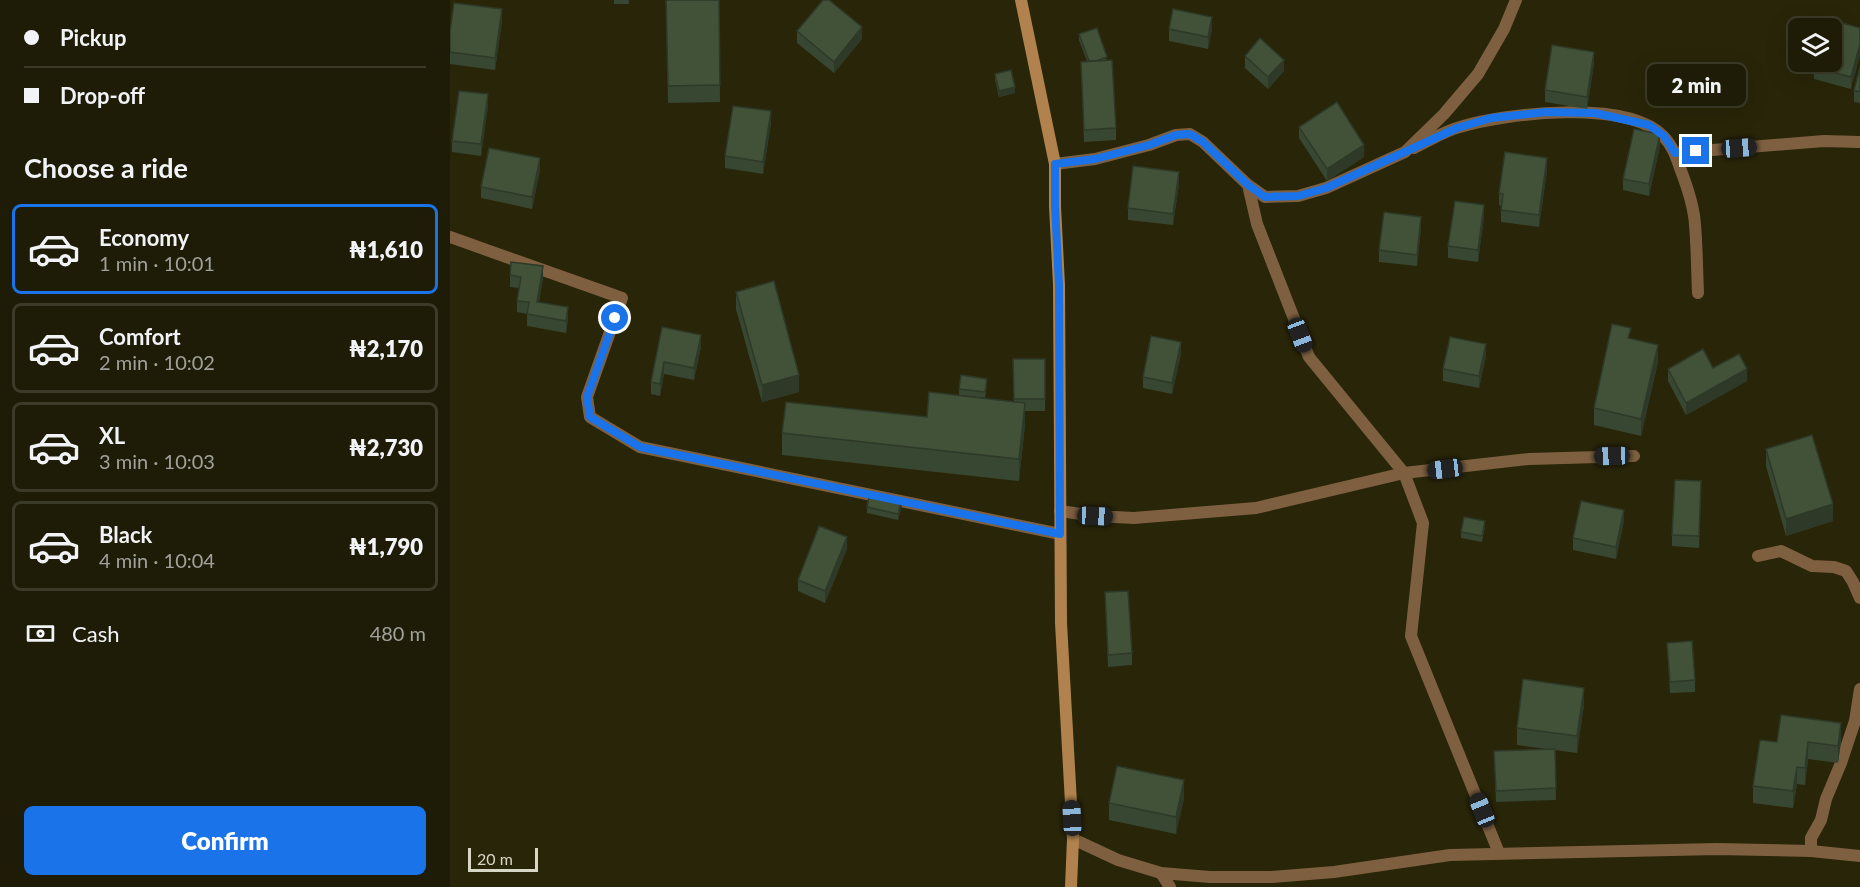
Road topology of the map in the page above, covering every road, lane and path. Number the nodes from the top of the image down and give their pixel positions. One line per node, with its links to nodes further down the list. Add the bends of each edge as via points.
1 (1021, 0): 6 (main road)
2 (1516, 0): 4 (street, via 1478,74)
3 (1860, 142): 5 (street, via 1824,141)
4 (1405, 152): 5 (street, via 1457,128 1491,118 1546,112 1595,113 1649,125 1664,136); 7 (street, via 1326,188 1298,196 1265,197)
5 (1675, 153): 9 (street, via 1695,223)
6 (1055, 164): 7 (street, via 1095,159 1190,134); 12 (main road)
7 (1248, 185): 11 (street, via 1257,224 1309,357)
8 (450, 237): 13 (street, via 622,298 587,397 590,417 640,447)
9 (1698, 293)
10 (1634, 456): 11 (street, via 1528,459)
11 (1404, 474): 12 (street, via 1256,508 1134,518); 19 (street, via 1423,523 1411,636)
12 (1060, 511): 13 (main road)
13 (1060, 534): 17 (main road)
14 (1758, 556): 15 (street, via 1781,551 1812,566 1846,571)
15 (1860, 598)
16 (1860, 689): 18 (street, via 1855,721 1821,820 1811,838)
17 (1073, 839): 21 (street, via 1118,860); 22 (main road)
18 (1811, 850): 19 (street); 20 (street)
19 (1499, 853): 21 (street, via 1450,855 1272,877 1210,878)
20 (1860, 856)
21 (1161, 873): 23 (street)
22 (1071, 887)
23 (1170, 887)

